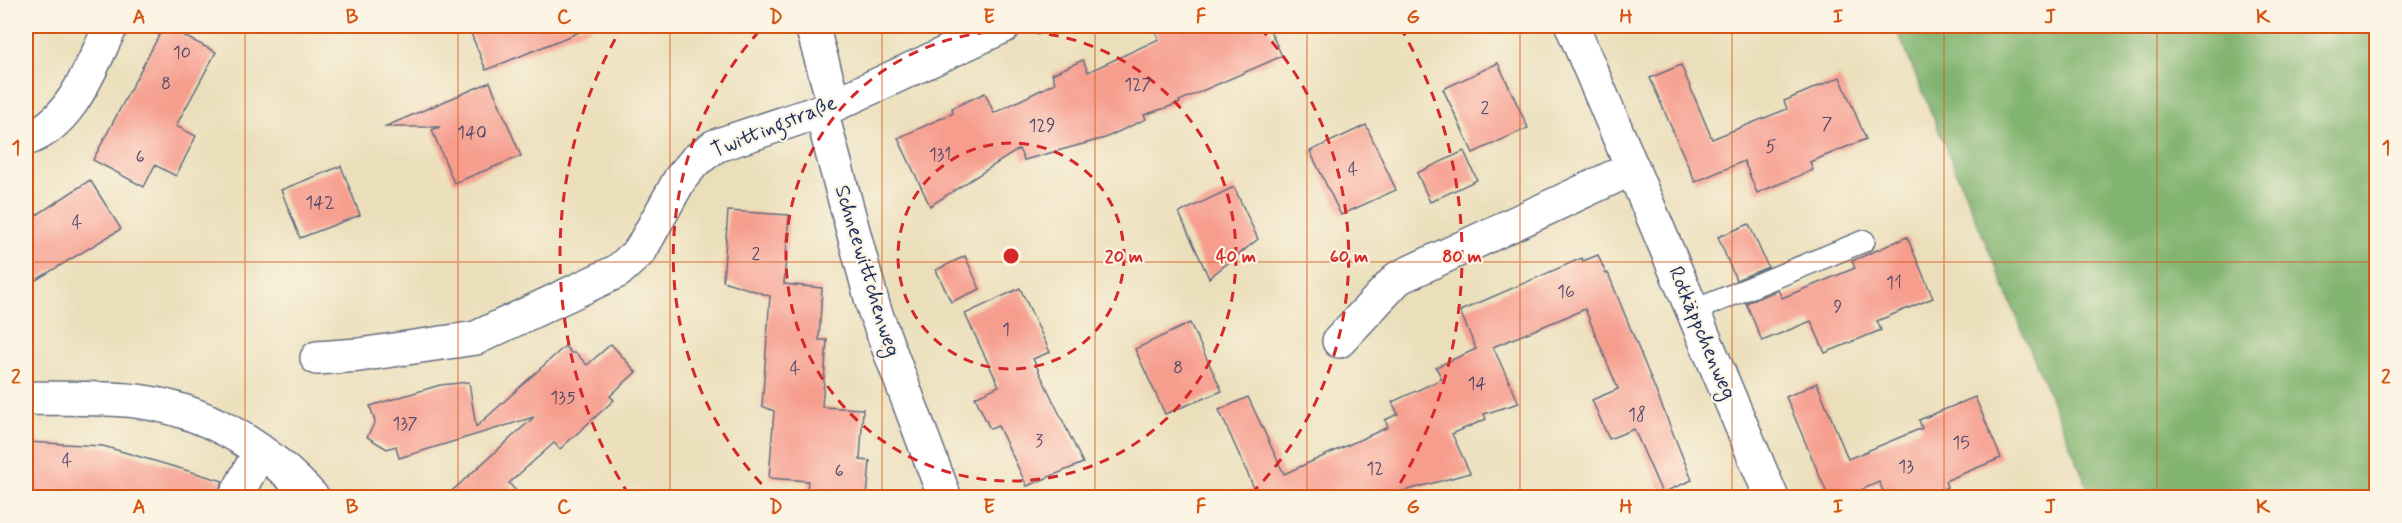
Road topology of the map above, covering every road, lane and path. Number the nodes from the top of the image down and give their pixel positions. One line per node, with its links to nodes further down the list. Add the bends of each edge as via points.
1 (111, 26): 6 (street, via 75,96 56,123)
2 (812, 26): 5 (street, Schneewittchenweg)
3 (1004, 26): 5 (street, Twittingstraße)
4 (1572, 26): 7 (street, Rotkäppchenweg)
5 (827, 107): 11 (street, Twittingstraße, via 715,146 694,161 640,250 618,271 476,338); 16 (street, Schneewittchenweg, via 874,309)
6 (26, 140)
7 (1633, 168): 9 (street, Rotkäppchenweg); 10 (street, via 1398,278)
8 (1864, 241): 9 (lane)
9 (1693, 311): 17 (street, Rotkäppchenweg)
10 (1339, 341)
11 (317, 358)
12 (26, 398): 13 (street, via 136,401 184,411 239,435)
13 (260, 451): 14 (street); 15 (street)
14 (235, 498)
15 (313, 498)
16 (945, 498)
17 (1772, 498)

